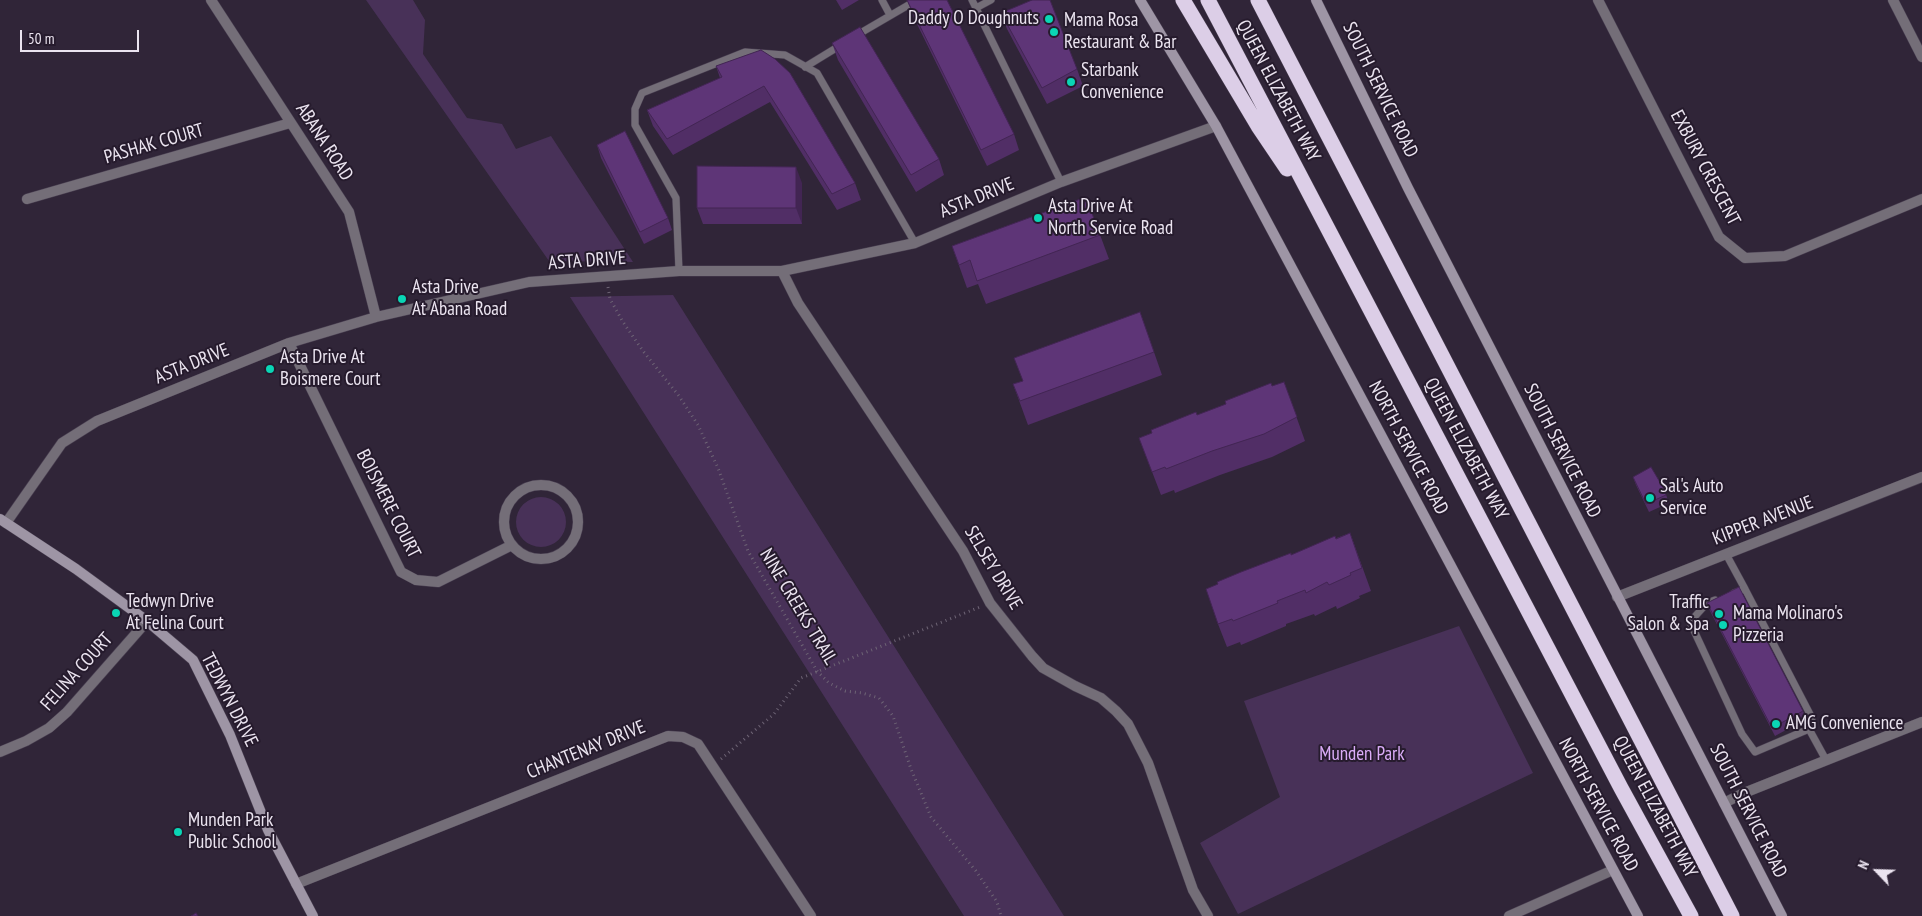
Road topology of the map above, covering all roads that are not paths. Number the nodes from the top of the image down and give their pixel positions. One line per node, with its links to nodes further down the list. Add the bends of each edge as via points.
1 (211, 0): 17 (street, ABANA ROAD)
2 (882, 0): 14 (lane)
3 (917, 0): 14 (lane)
4 (972, 0): 13 (lane)
5 (991, 0): 13 (lane)
6 (1140, 0): 18 (street, NORTH SERVICE ROAD)
7 (1183, 0): 22 (highway, via 1258,126)
8 (1208, 0): 22 (highway, QUEEN ELIZABETH WAY)
9 (1316, 0): 34 (street, SOUTH SERVICE ROAD)
10 (1598, 0): 21 (street, EXBURY CRESCENT, via 1720,237 1745,258 1785,256)
11 (1894, 0): 15 (street)
12 (1261, 2): 50 (highway, QUEEN ELIZABETH WAY)
13 (976, 8): 19 (lane)
14 (890, 15): 16 (lane)
15 (1922, 57)
16 (805, 66): 23 (lane, via 817,73); 25 (lane, via 785,55 745,52 642,93 635,109 635,125 676,198)
17 (290, 123): 20 (street, PASHAK COURT); 26 (street, ABANA ROAD, via 349,212)
18 (1216, 126): 19 (street, ASTA DRIVE); 42 (street, NORTH SERVICE ROAD)
19 (1061, 182): 23 (street, ASTA DRIVE)
20 (27, 199)
21 (1922, 199)
22 (1333, 239): 49 (highway, QUEEN ELIZABETH WAY)
23 (915, 242): 24 (street, ASTA DRIVE)
24 (782, 271): 25 (street, ASTA DRIVE); 46 (street, SELSEY DRIVE, via 798,303 963,551 990,603 1043,668 1101,698 1128,724 1148,763 1193,890)
25 (679, 272): 26 (street, ASTA DRIVE, via 529,282)
26 (376, 317): 27 (street, ASTA DRIVE)
27 (289, 343): 29 (street, ASTA DRIVE, via 97,421 62,443); 30 (street, BOISMERE COURT, via 401,572 416,580 438,582)
28 (1922, 477): 31 (street, KIPPER AVENUE)
29 (3, 521): 36 (street, TEDWYN DRIVE)
30 (512, 545): 30 (street, via 522,554 534,558 559,554 576,535 578,522 570,499 556,488 539,485 518,493 510,502 504,524)
31 (1726, 554): 32 (lane); 34 (street, KIPPER AVENUE)
32 (1745, 589): 33 (lane); 38 (lane, via 1812,718)
33 (1730, 595)
34 (1617, 597): 41 (street, SOUTH SERVICE ROAD)
35 (1722, 598): 38 (lane, via 1707,603 1690,622 1742,734 1755,752)
36 (147, 620): 39 (street, FELINA COURT, via 67,712 49,728); 43 (street, TEDWYN DRIVE, via 193,660 230,735 268,830)
37 (1922, 722): 40 (street)
38 (1809, 729): 40 (lane)
39 (0, 752)
40 (1826, 760): 41 (street)
41 (1724, 803): 51 (street, SOUTH SERVICE ROAD)
42 (1613, 870): 47 (street); 48 (street, NORTH SERVICE ROAD)
43 (296, 884): 44 (street, TEDWYN DRIVE); 45 (street, CHANTENAY DRIVE, via 668,736 683,737 698,744)
44 (313, 916)
45 (811, 916)
46 (1208, 916)
47 (1509, 916)
48 (1638, 916)
49 (1691, 916)
50 (1732, 916)
51 (1782, 916)

